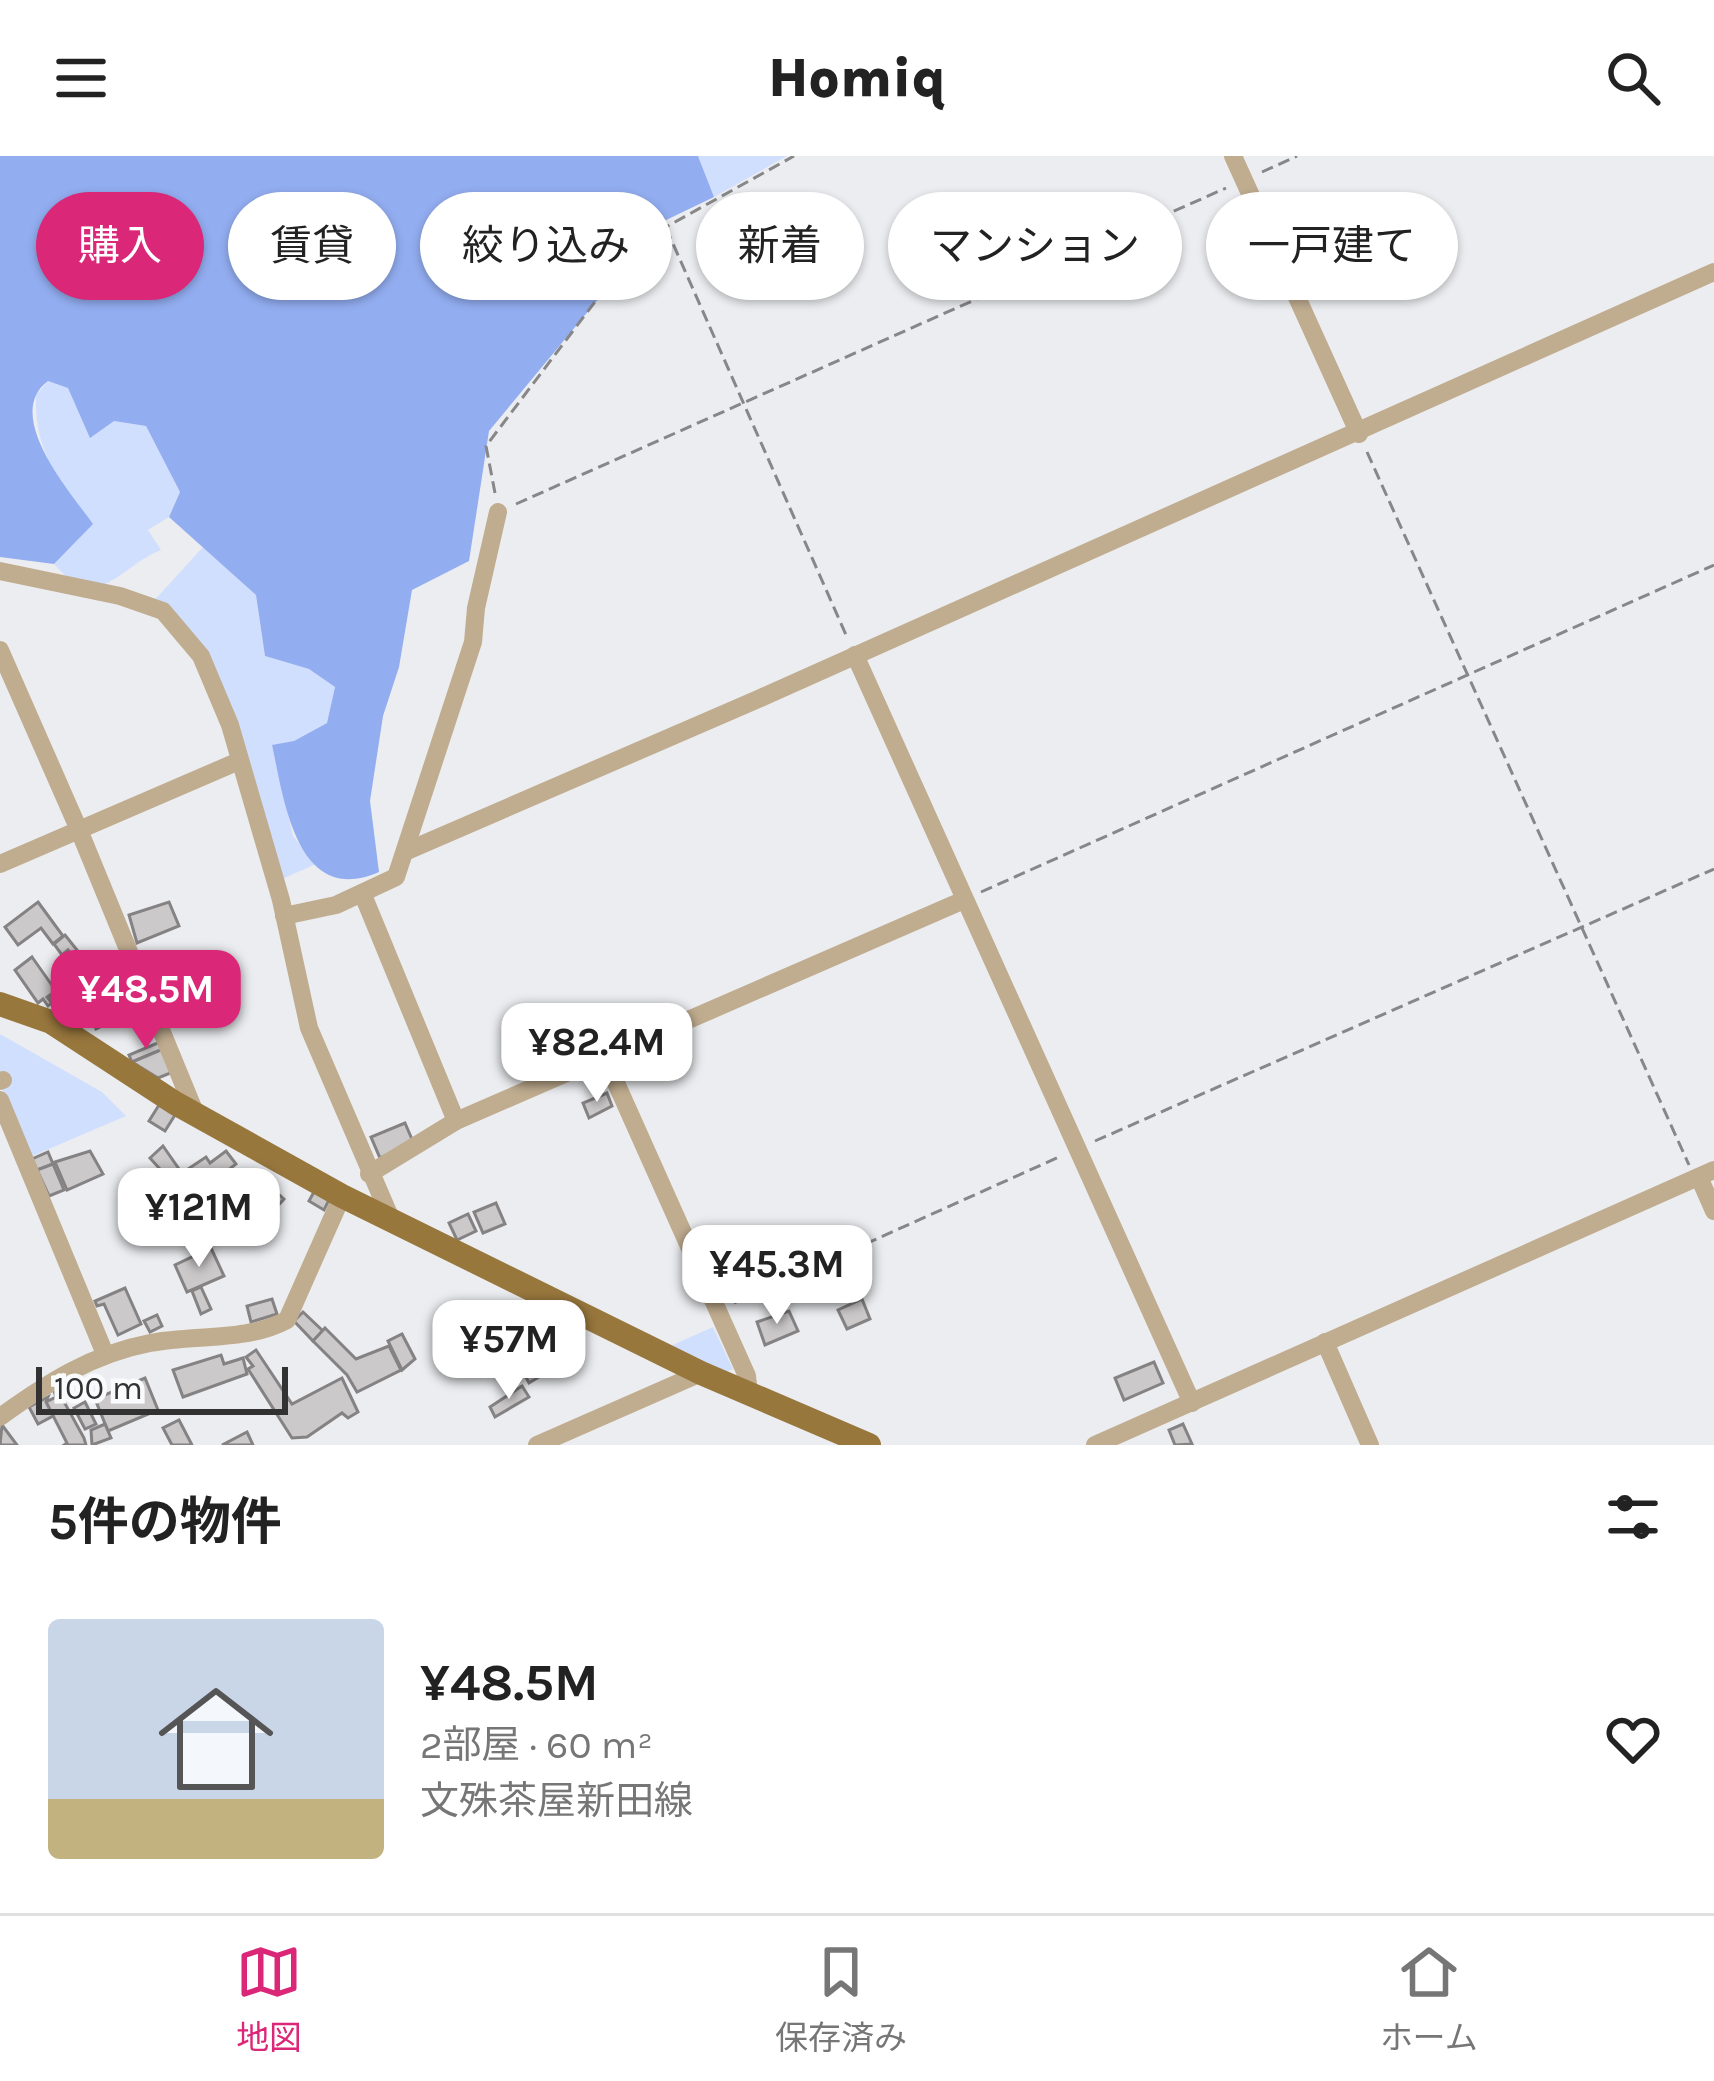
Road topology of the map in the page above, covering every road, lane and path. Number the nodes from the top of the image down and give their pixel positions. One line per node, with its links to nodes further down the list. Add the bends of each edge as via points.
1 (794, 156): 5 (path)
2 (1232, 156): 4 (street)
3 (1297, 156): 4 (path)
4 (1243, 180): 9 (path); 10 (street)
5 (672, 224)
6 (672, 240): 9 (path)
7 (1714, 272): 10 (street)
8 (597, 300): 11 (path, via 486,446)
9 (744, 401): 11 (path); 15 (path)
10 (1358, 434): 15 (street); 16 (path)
11 (498, 512): 19 (street, via 473,642)
12 (1714, 565): 16 (path)
13 (0, 572): 17 (street, via 163,611 201,656)
14 (0, 650): 18 (street)
15 (855, 655): 19 (street); 23 (street)
16 (1465, 674): 23 (path); 25 (path)
17 (239, 761): 18 (street); 24 (street)
18 (79, 830): 20 (street); 29 (street)
19 (406, 851): 22 (street, via 396,877)
20 (0, 863)
21 (1714, 869): 25 (path)
22 (363, 895): 24 (street); 30 (street)
23 (964, 900): 27 (street); 31 (street)
24 (284, 916): 32 (street, via 309,1028)
25 (1580, 931): 31 (path); 33 (path, via 1690,1168)
26 (0, 1004): 29 (main road, via 50,1022)
27 (604, 1056): 30 (street); 37 (street)
28 (1, 1087): 39 (street)
29 (196, 1115): 34 (main road)
30 (456, 1121): 32 (street)
31 (1076, 1150): 37 (path); 42 (street)
32 (369, 1174): 36 (street)
33 (1706, 1174): 35 (street); 38 (street)
34 (342, 1196): 36 (main road); 39 (street, via 287,1320)
35 (1714, 1211)
36 (391, 1219): 40 (main road)
37 (717, 1310): 41 (street)
38 (1325, 1342): 42 (street); 47 (street)
39 (105, 1354): 43 (street, via 50,1380)
40 (701, 1373): 41 (main road); 44 (street)
41 (749, 1394): 45 (main road)
42 (1192, 1403): 46 (street)
43 (0, 1417)
44 (537, 1445)
45 (869, 1445)
46 (1095, 1445)
47 (1370, 1445)

